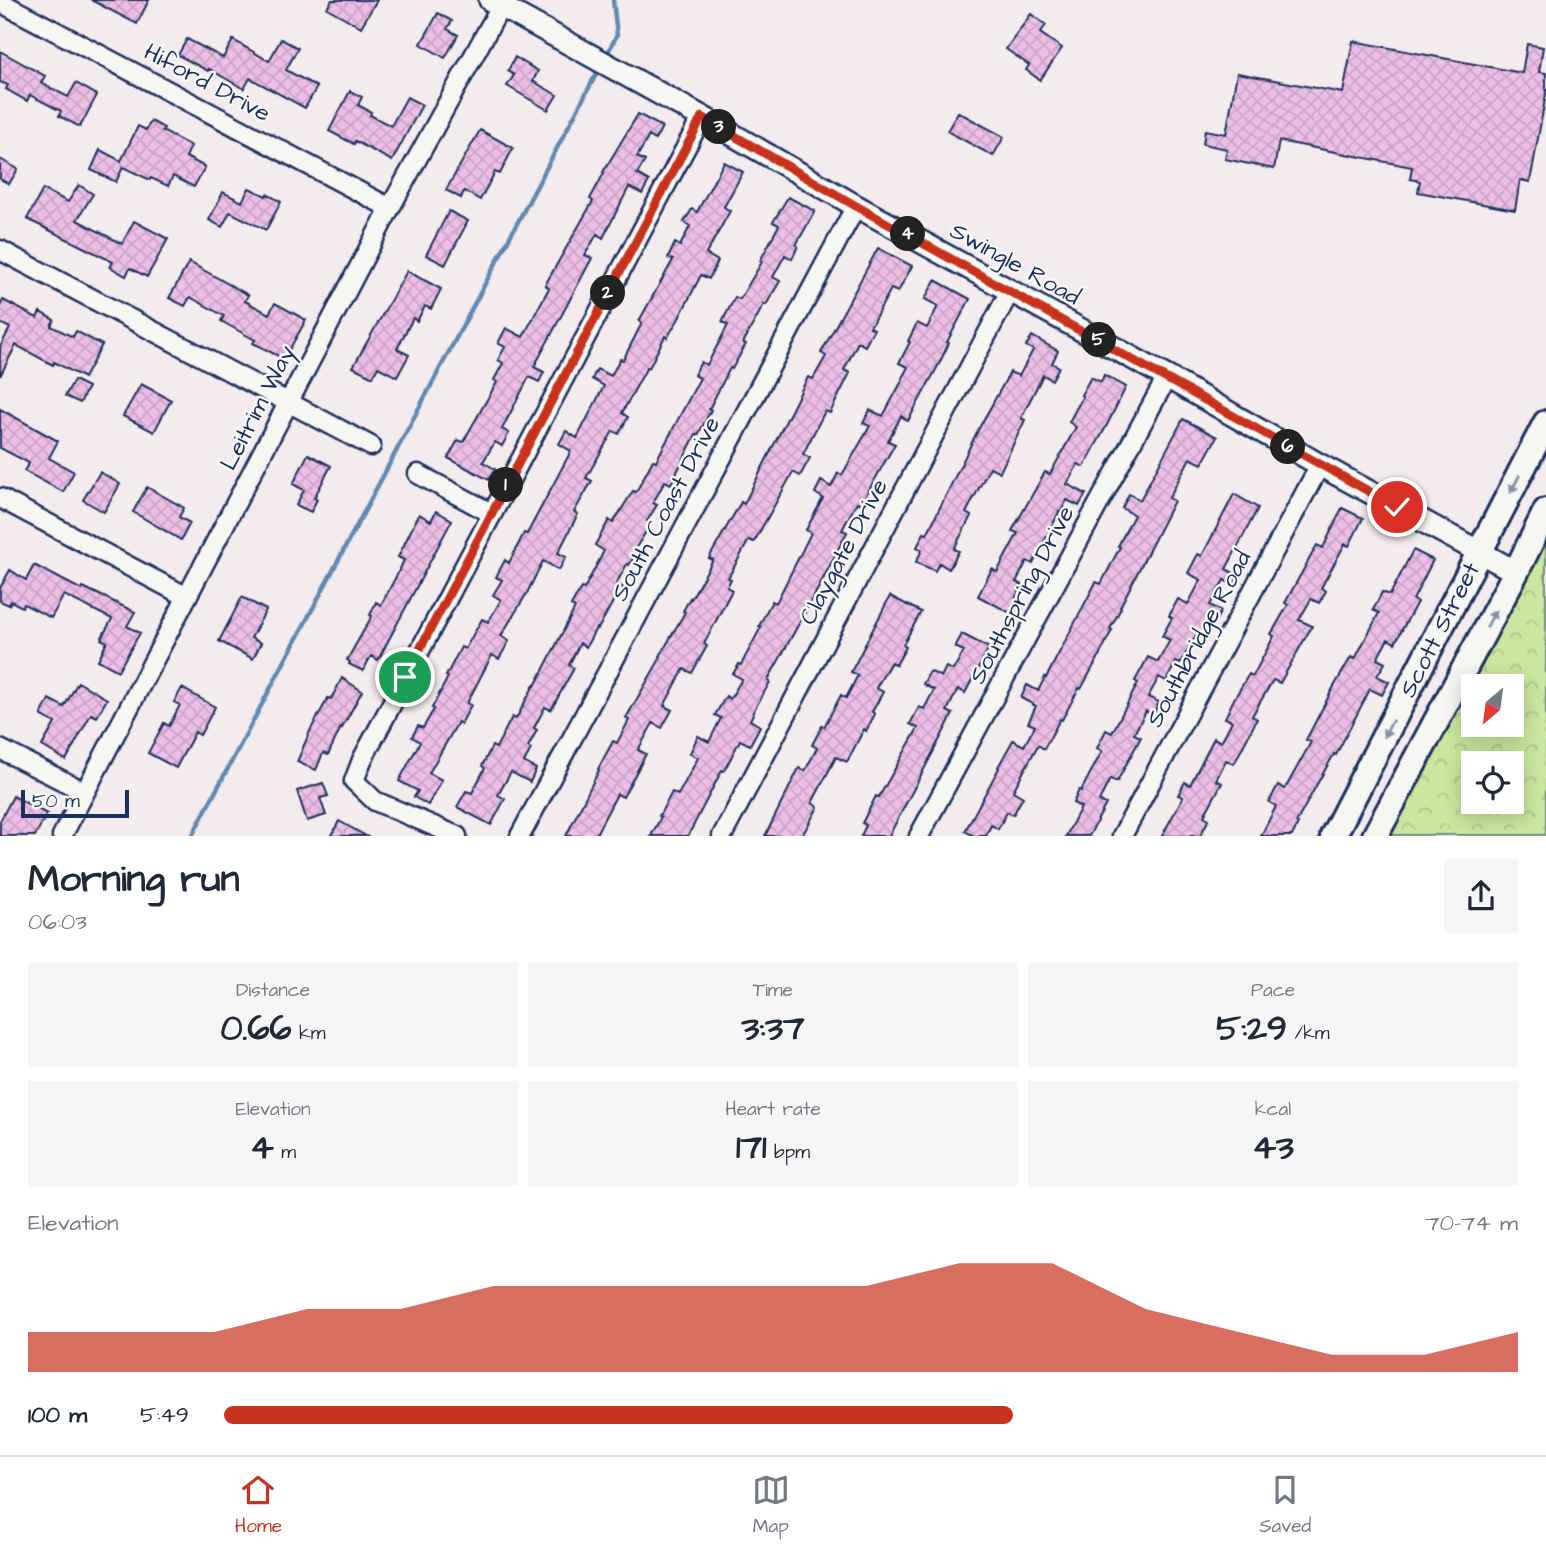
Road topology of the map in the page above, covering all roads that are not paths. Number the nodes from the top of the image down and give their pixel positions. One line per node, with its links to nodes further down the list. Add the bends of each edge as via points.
1 (0, 2): 5 (street, Hiford Drive)
2 (495, 3): 3 (street, Swingle Road); 5 (street, Leitrim Way)
3 (702, 117): 4 (street, Swingle Road); 16 (street)
4 (856, 206): 7 (street, Swingle Road); 25 (street, South Coast Drive)
5 (390, 208): 9 (street, Leitrim Way)
6 (0, 250): 9 (street)
7 (1010, 290): 8 (street, Swingle Road); 26 (street, Claygate Drive)
8 (1167, 377): 12 (street, Swingle Road); 27 (street, Southspring Drive)
9 (288, 402): 11 (street); 19 (street, Leitrim Way)
10 (1546, 423): 17 (main road, Scott Street, one-way to 17)
11 (371, 446)
12 (1320, 465): 17 (street, Swingle Road); 28 (street, Southbridge Road)
13 (418, 474): 16 (street)
14 (0, 498): 19 (street)
15 (1546, 511): 18 (main road, Scott Street)
16 (491, 513): 24 (street, via 354,781 374,801)
17 (1481, 552): 18 (street, Swingle Road); 22 (main road, Scott Street, one-way to 22)
18 (1516, 572): 29 (main road, Scott Street, one-way to 18)
19 (187, 597): 21 (street, Leitrim Way)
20 (0, 749): 21 (street)
21 (85, 792): 23 (street, Leitrim Way)
22 (1338, 834)
23 (62, 835)
24 (457, 835)
25 (520, 835)
26 (722, 835)
27 (919, 835)
28 (1122, 835)
29 (1375, 835)

